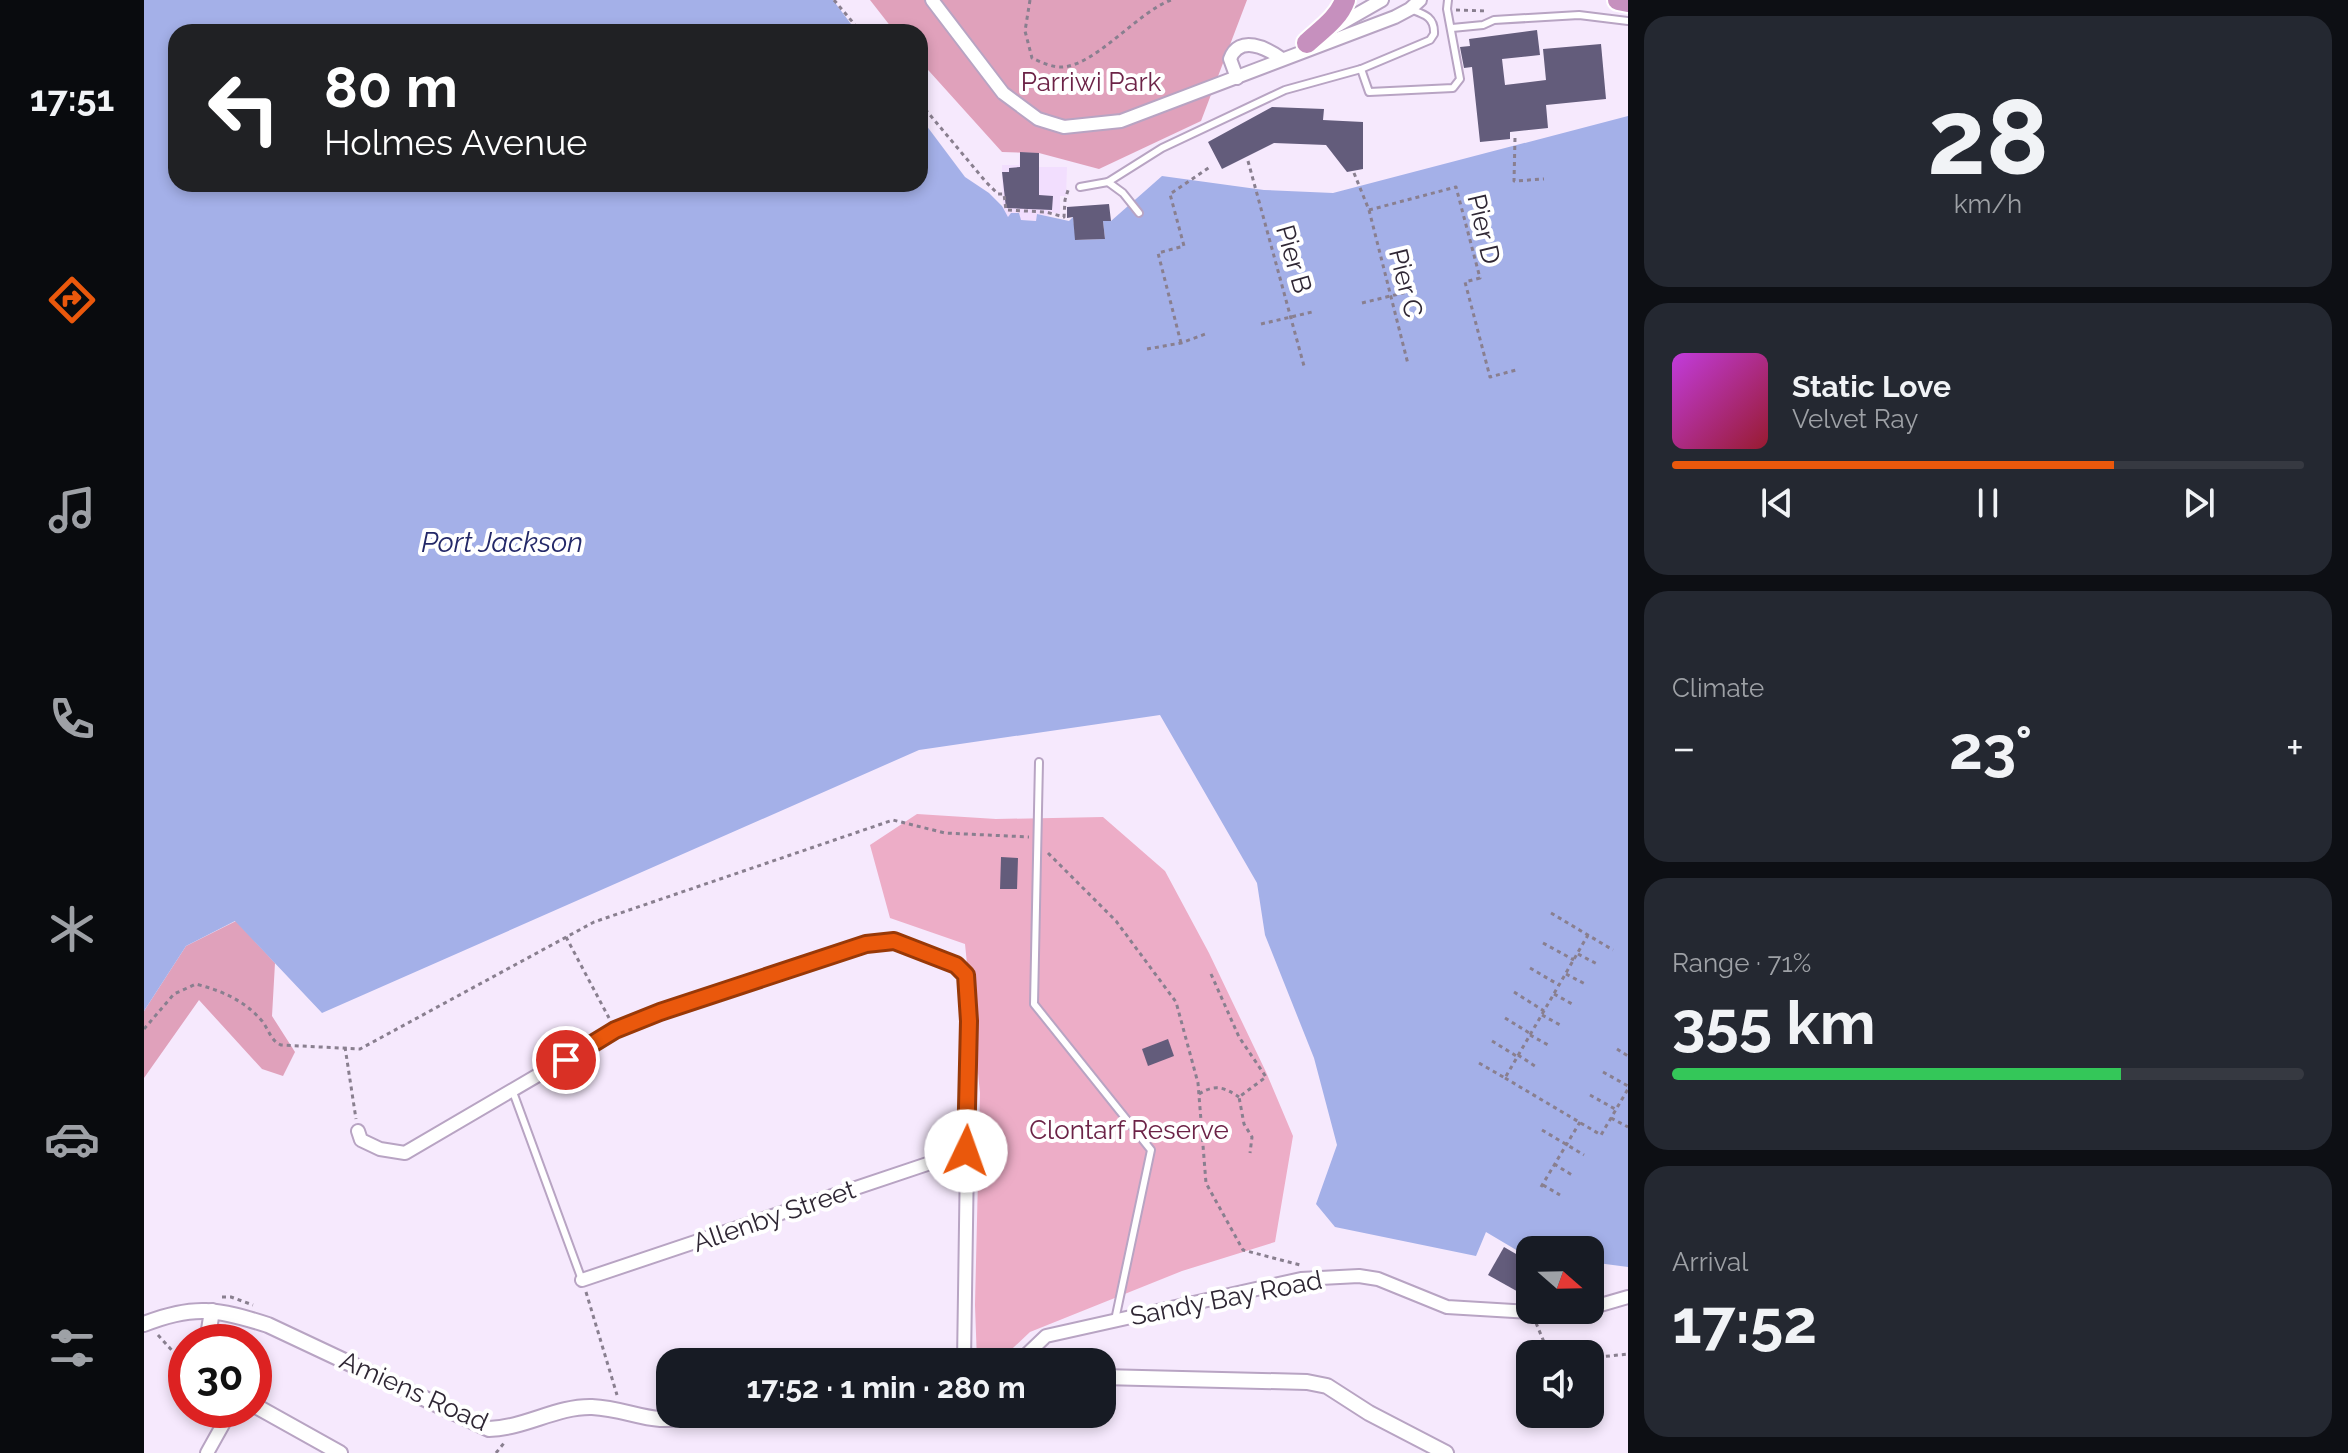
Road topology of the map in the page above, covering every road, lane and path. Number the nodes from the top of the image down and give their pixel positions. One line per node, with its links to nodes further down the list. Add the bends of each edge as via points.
1 (834, 0): 14 (path)
2 (932, 0): 19 (street, via 1003,93 1038,119 1064,127 1121,121)
3 (1030, 0): 4 (path, via 1025,31 1032,58 1062,67 1117,38)
4 (1171, 0)
5 (1345, 0): 16 (highway, via 1334,19)
6 (1382, 0): 16 (street)
7 (1448, 0): 15 (lane)
8 (1618, 0): 9 (highway)
9 (1628, 2)
10 (1415, 5): 17 (street); 18 (lane, via 1432,21 1430,40)
11 (1453, 10): 12 (path)
12 (1492, 14)
13 (1628, 21): 15 (lane, via 1579,15)
14 (854, 24)
15 (1452, 28): 18 (lane, via 1460,79 1453,88 1369,92)
16 (1307, 43): 17 (street)
17 (1286, 58): 19 (street); 19 (street, via 1255,44 1239,46 1230,59)
18 (1361, 69): 26 (lane, via 1285,90 1162,148)
19 (1237, 78)
20 (928, 112): 27 (path, via 998,194 1004,194 1006,210 1064,217 1069,187)
21 (1515, 138): 25 (path, via 1514,181)
22 (1248, 161): 34 (path, Pier B)
23 (1210, 167): 37 (path, via 1170,194 1184,246 1158,253)
24 (1354, 173): 28 (path, Pier C)
25 (1544, 179)
26 (1108, 182): 27 (lane); 29 (lane)
27 (1080, 187)
28 (1369, 210): 31 (path, Pier C); 41 (path, Pier D, via 1456,187 1480,278 1465,282 1490,377)
29 (1139, 213)
30 (1415, 290): 31 (path)
31 (1391, 296): 32 (path); 39 (path, Pier C)
32 (1362, 303)
33 (1312, 312): 34 (path)
34 (1292, 317): 35 (path); 40 (path, Pier B)
35 (1261, 324)
36 (1208, 333): 37 (path)
37 (1181, 343): 38 (path)
38 (1147, 349)
39 (1408, 364)
40 (1304, 366)
41 (1516, 370)
42 (1039, 762): 99 (lane, via 1034,1004 1151,1150)
43 (1551, 913): 44 (path)
44 (1588, 935): 47 (path); 48 (path)
45 (566, 937): 62 (path)
46 (1543, 943): 49 (path)
47 (1613, 950)
48 (1578, 953): 49 (path); 50 (path)
49 (1574, 960): 53 (path)
50 (1599, 965)
51 (1530, 968): 54 (path)
52 (1211, 974): 79 (path, via 1239,1037 1266,1077)
53 (1566, 974): 54 (path); 55 (path)
54 (1559, 985): 57 (path)
55 (1587, 985)
56 (1514, 992): 59 (path)
57 (1554, 994): 58 (path); 59 (path)
58 (1574, 1005)
59 (1543, 1013): 61 (path); 63 (path)
60 (1505, 1018): 63 (path)
61 (1562, 1026)
62 (615, 1030): 75 (street); 87 (street, via 866,944 894,941 956,965 966,975)
63 (1530, 1034): 65 (path); 68 (path)
64 (1492, 1041): 68 (path)
65 (1550, 1046)
66 (345, 1047): 85 (path)
67 (1617, 1049): 69 (path)
68 (1518, 1056): 71 (path); 73 (path)
69 (1628, 1056)
70 (1479, 1063): 73 (path)
71 (1538, 1068)
72 (1603, 1072): 74 (path)
73 (1505, 1078): 82 (path)
74 (1628, 1088): 78 (path)
75 (513, 1092): 85 (street, via 405,1153 380,1149 361,1140); 93 (lane)
76 (1199, 1094): 79 (path, via 1220,1086)
77 (1590, 1095): 80 (path)
78 (1626, 1096): 80 (path)
79 (1239, 1097): 88 (path, via 1252,1137)
80 (1615, 1110): 81 (path)
81 (1611, 1118): 82 (path, via 1601,1135); 83 (path)
82 (1580, 1122): 86 (path)
83 (1628, 1127)
84 (1542, 1130): 86 (path)
85 (358, 1131)
86 (1566, 1144): 89 (path); 90 (path)
87 (966, 1151): 93 (street, Allenby Street); 103 (street)
88 (1250, 1153)
89 (1584, 1155)
90 (1554, 1164): 91 (path); 92 (path, via 1541,1186)
91 (1572, 1175)
92 (1560, 1195)
93 (582, 1280): 108 (path)
94 (1628, 1297): 96 (street)
95 (215, 1304): 97 (path, via 231,1297); 100 (street); 101 (street, Amiens Road, via 172,1313); 108 (street, Amiens Road, via 489,1429 511,1428 574,1408)
96 (1604, 1304)
97 (264, 1310)
98 (1516, 1311): 99 (street, Sandy Bay Road, via 1447,1307 1359,1276 1301,1279)
99 (1115, 1320): 104 (street, Sandy Bay Road, via 1046,1336)
100 (211, 1324)
101 (150, 1328): 102 (path)
102 (168, 1347)
103 (964, 1348)
104 (1033, 1348)
105 (1628, 1354): 106 (path)
106 (1604, 1357)
107 (1116, 1377): 114 (street, via 1327,1386)
108 (622, 1413): 110 (street, Amiens Road)
109 (272, 1415): 113 (street)
110 (656, 1420)
111 (221, 1428): 112 (street)
112 (207, 1453)
113 (340, 1453)
114 (1446, 1453)

